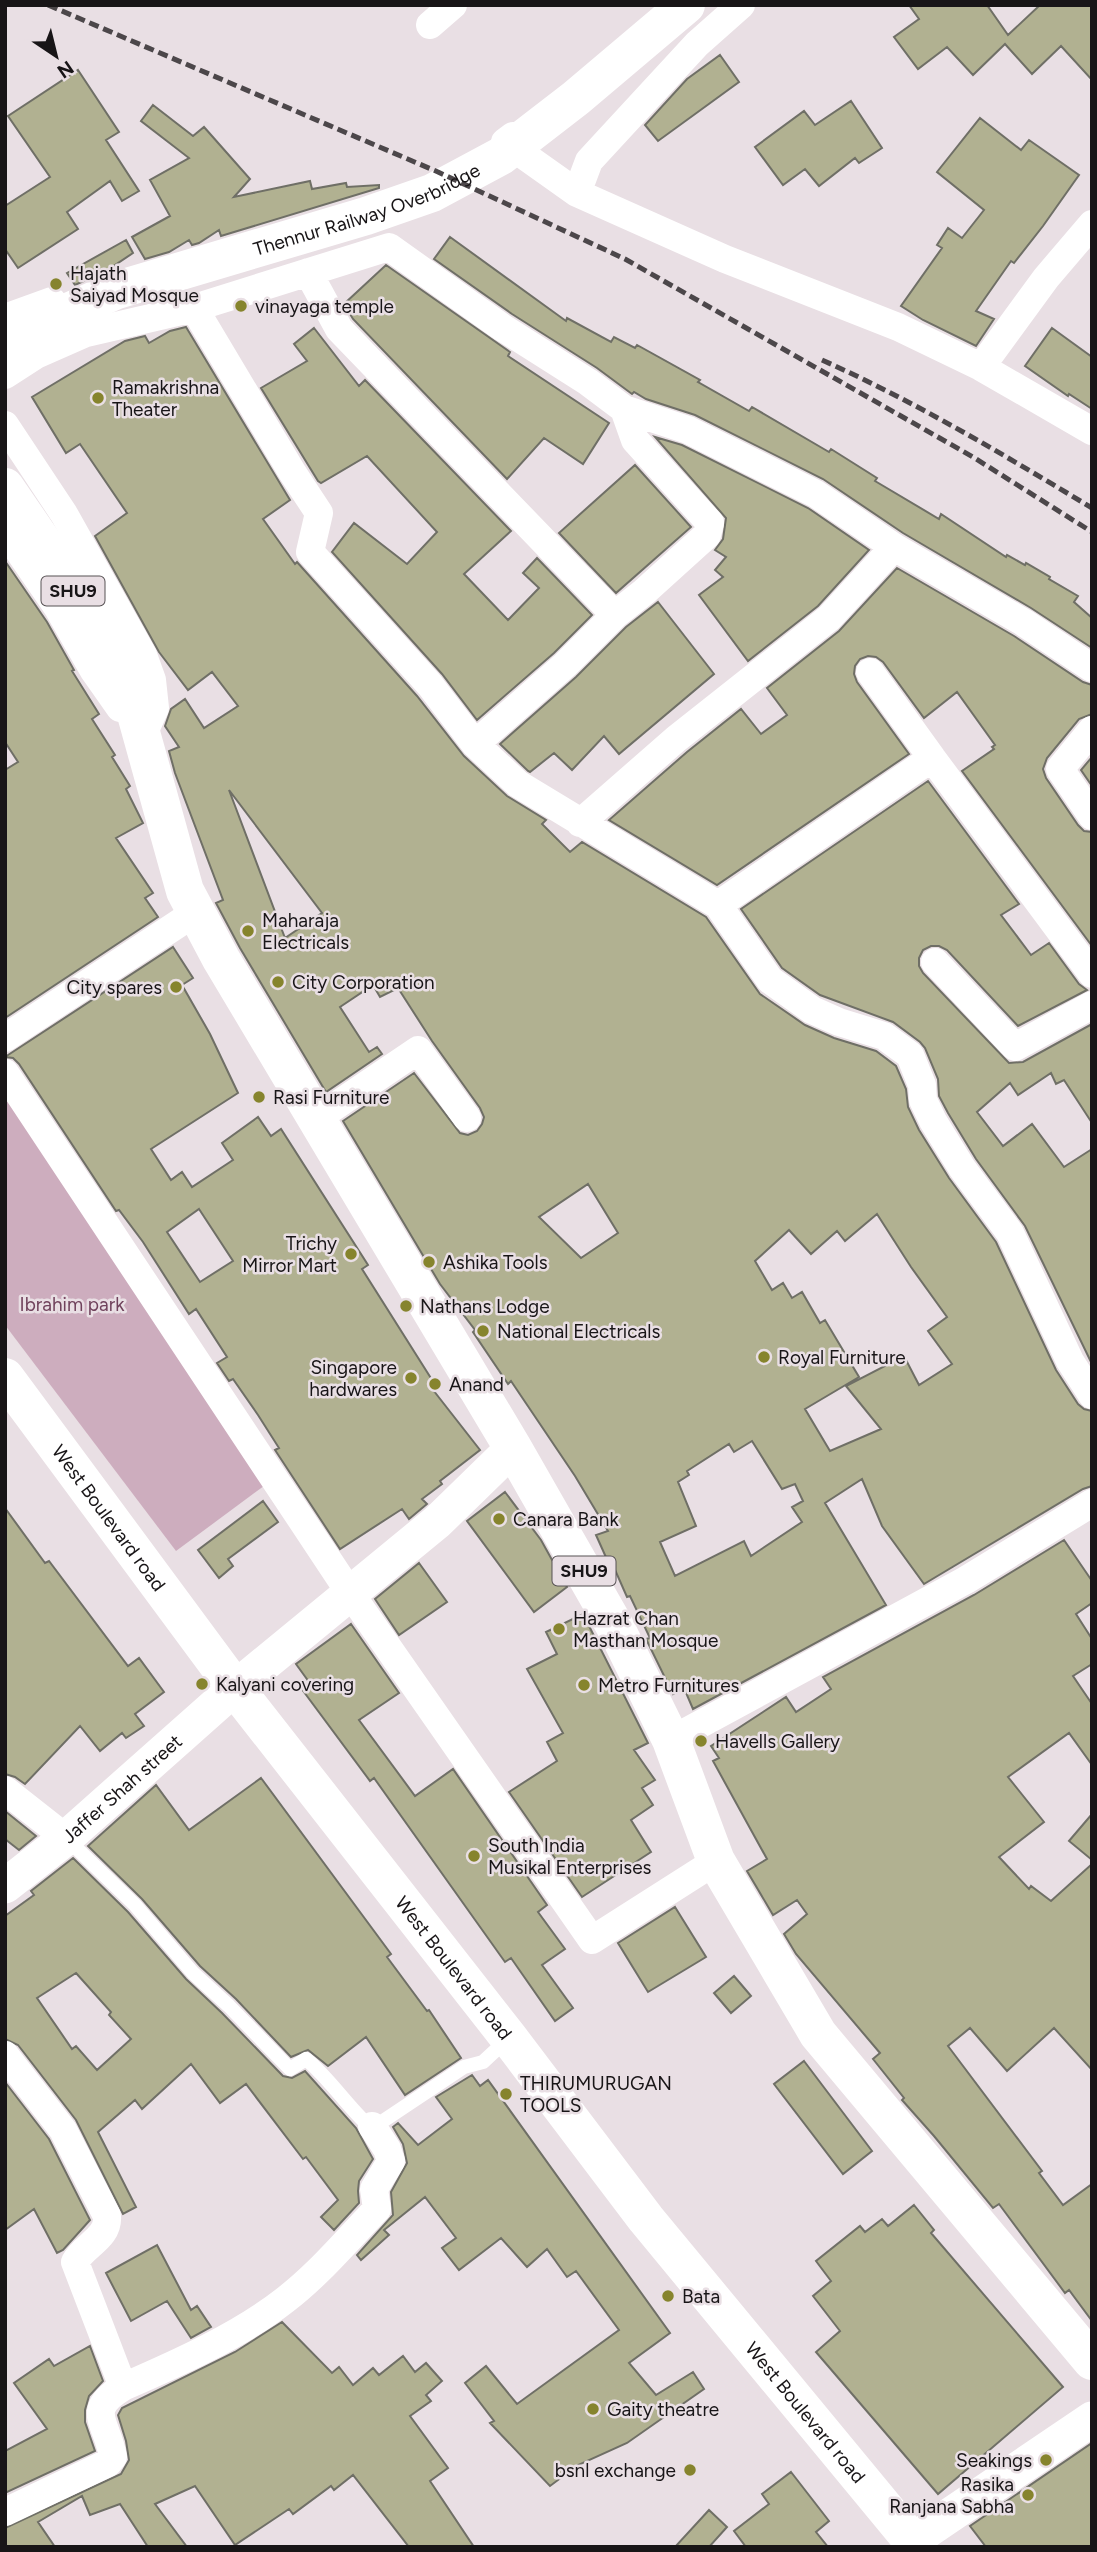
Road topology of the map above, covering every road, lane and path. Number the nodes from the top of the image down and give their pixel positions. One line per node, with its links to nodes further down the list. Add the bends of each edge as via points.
1 (453, 5): 5 (street)
2 (663, 5): 6 (street, via 505,142)
3 (686, 5): 12 (main road, Thennur Railway Overbridge, via 576,99 500,156 432,193 117,290)
4 (741, 5): 6 (street, via 698,44 589,161)
5 (430, 25)
6 (577, 193): 13 (street, via 725,259 898,327)
7 (1092, 224): 13 (street)
8 (182, 258): 11 (street)
9 (308, 272): 10 (street); 15 (street, via 389,247); 21 (street, via 339,329)
10 (194, 308): 14 (street, via 86,333); 26 (street, via 319,513 310,552 430,685)
11 (5, 318)
12 (5, 340)
13 (981, 368): 17 (street)
14 (5, 375)
15 (624, 409): 20 (street, via 688,429 816,494); 21 (street, via 635,440 710,523 707,535)
16 (5, 425): 25 (street, via 64,514 143,655 155,708)
17 (1092, 431)
18 (5, 487): 25 (main road, SHU9, via 96,630 132,700)
19 (5, 531): 25 (street)
20 (894, 547): 22 (street); 29 (street, via 829,618 676,739)
21 (615, 615): 26 (street)
22 (1092, 668)
23 (870, 672): 27 (street)
24 (1092, 730): 28 (street, via 1060,769)
25 (141, 739): 31 (main road, SHU9, via 185,891)
26 (475, 744): 29 (street, via 518,784)
27 (932, 758): 30 (street); 33 (street)
28 (1092, 816)
29 (580, 823): 30 (street)
30 (718, 905): 40 (street, via 771,980 812,1010 884,1036 909,1055 933,1121 1010,1233 1070,1361)
31 (196, 912): 35 (street); 38 (main road, SHU9)
32 (935, 962): 34 (street, via 1015,1047)
33 (1092, 974)
34 (1092, 1005)
35 (5, 1038)
36 (5, 1073): 43 (street)
37 (467, 1118): 38 (street, via 418,1050)
38 (316, 1119): 41 (main road, SHU9)
39 (5, 1377): 44 (main road, West Boulevard road)
40 (1092, 1395)
41 (513, 1448): 43 (street, Jaffer Shah street, via 437,1522); 45 (main road, SHU9, via 617,1630)
42 (1092, 1503): 45 (street, via 966,1580)
43 (350, 1593): 44 (street, Jaffer Shah street); 48 (street, via 592,1940)
44 (235, 1688): 47 (street, Jaffer Shah street); 50 (main road, West Boulevard road)
45 (671, 1741): 48 (main road, SHU9)
46 (5, 1790): 47 (street)
47 (66, 1838): 49 (street, Jaffer Shah street); 52 (lane, via 290,2069 306,2059 354,2113)
48 (716, 1861): 53 (main road, SHU9, via 818,2034)
49 (5, 1886)
50 (509, 2038): 52 (lane, via 483,2062 464,2067); 57 (main road, West Boulevard road, via 646,2219)
51 (5, 2055): 54 (street, via 63,2130 107,2216 105,2231 75,2262)
52 (372, 2126): 54 (street, via 391,2161 374,2189 377,2209 284,2301 223,2339)
53 (1092, 2361)
54 (123, 2387): 56 (street, via 104,2401 100,2410 113,2458)
55 (1092, 2419): 57 (street)
56 (5, 2512)
57 (912, 2545)

